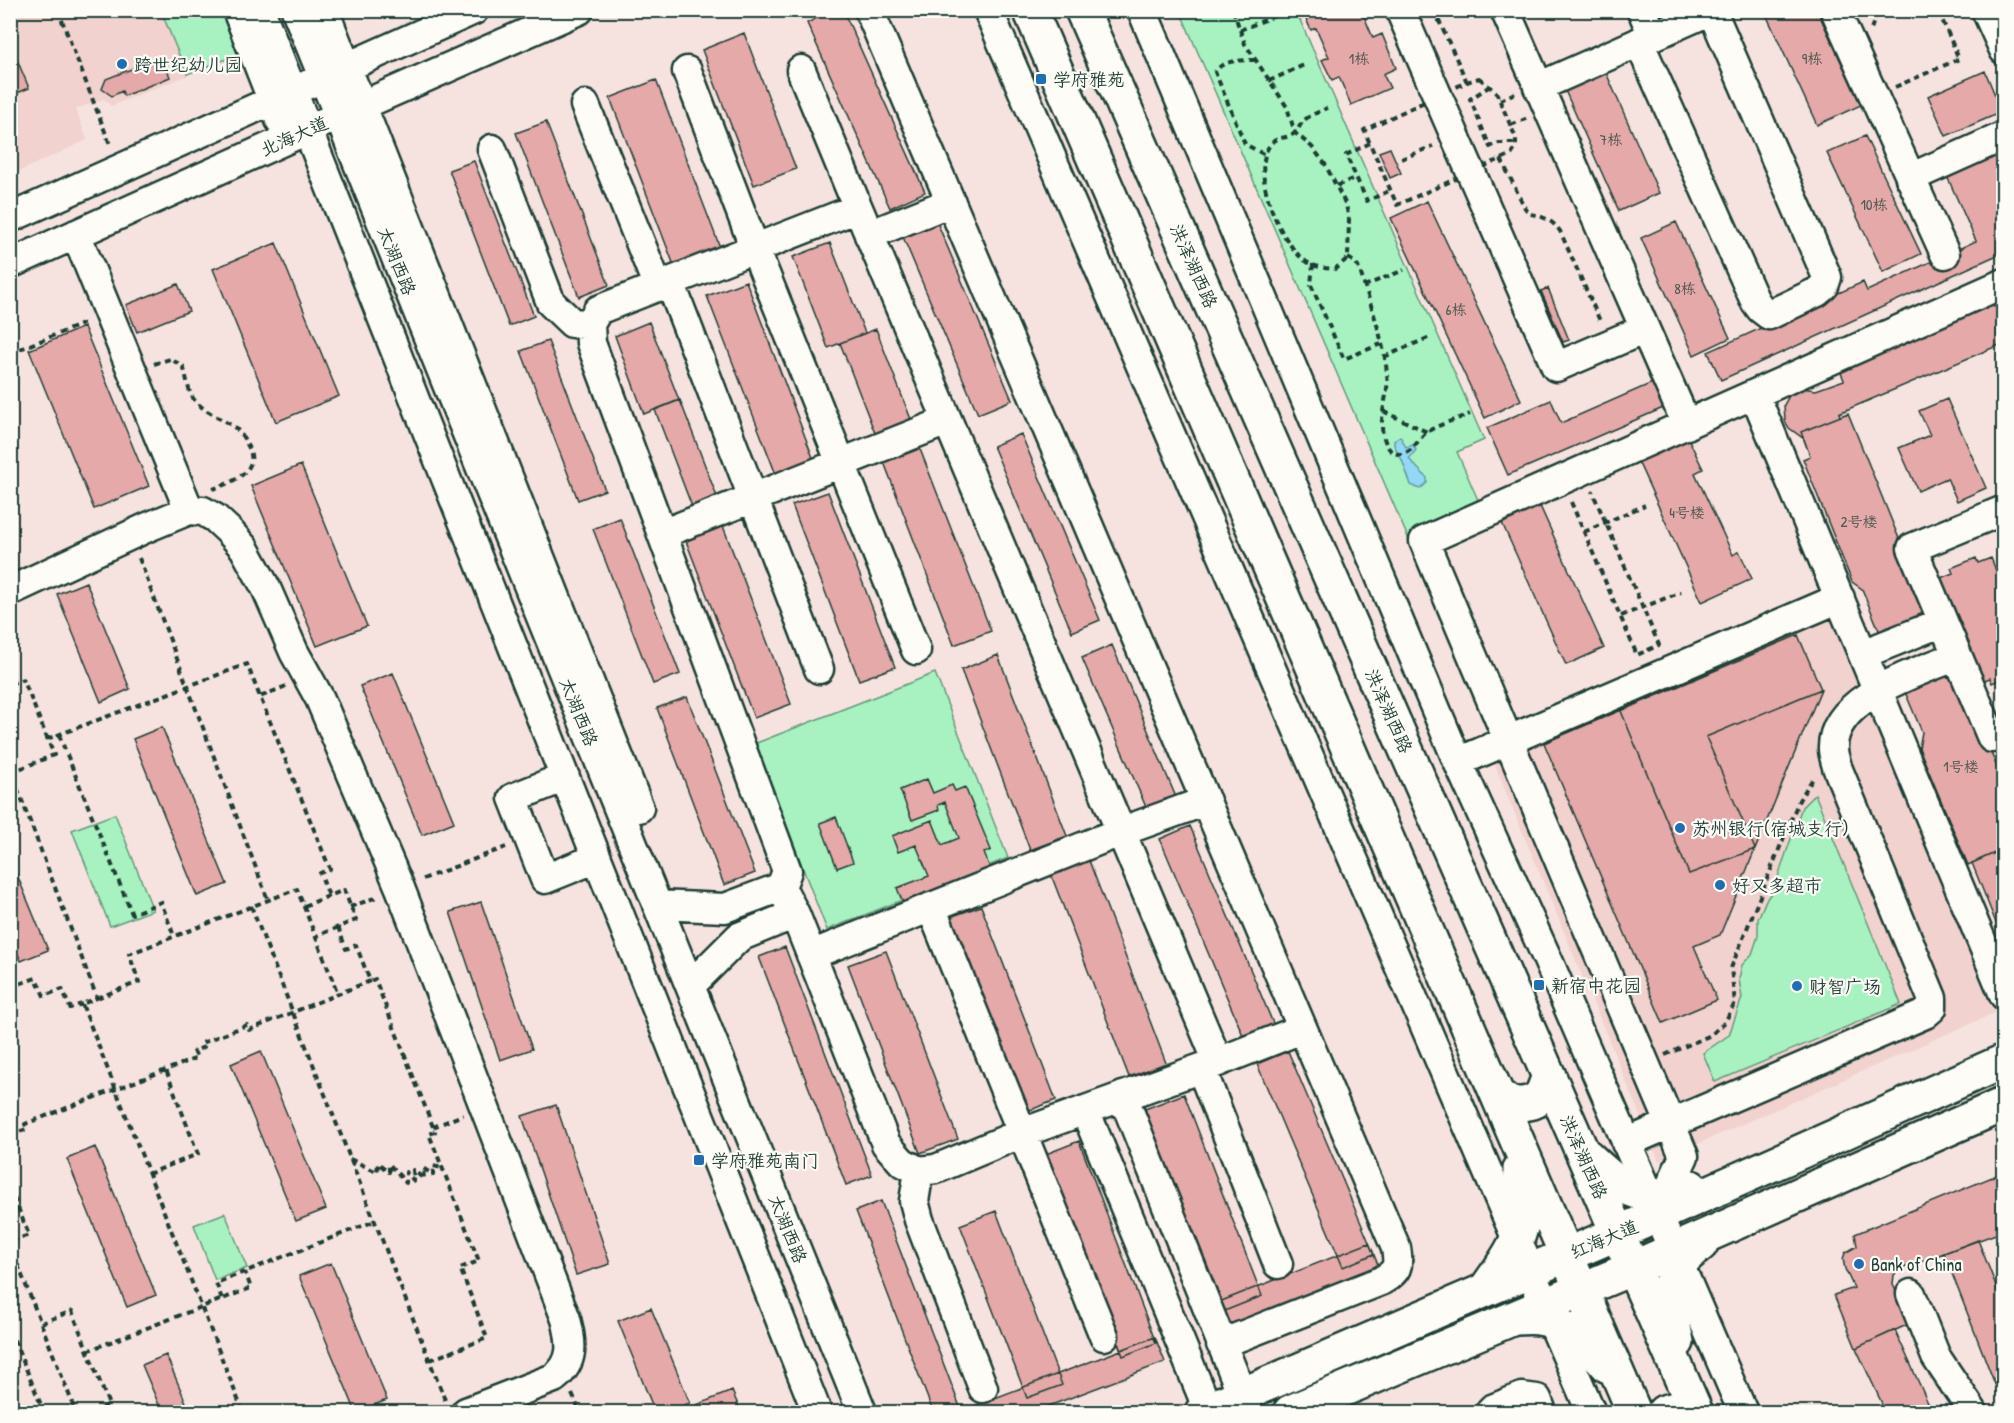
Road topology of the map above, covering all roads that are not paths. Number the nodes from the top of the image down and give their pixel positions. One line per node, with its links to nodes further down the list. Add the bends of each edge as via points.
1 (237, 10): 24 (street)
2 (260, 10): 24 (street)
3 (296, 10): 22 (street, 太湖西路)
4 (324, 10): 22 (street)
5 (474, 10): 22 (street)
6 (579, 10): 26 (street, 北海大道)
7 (869, 10): 33 (street)
8 (988, 10): 92 (street)
9 (1030, 10): 79 (main road)
10 (1082, 10): 78 (main road, 洪泽湖西路)
11 (1143, 10): 63 (street)
12 (1400, 10): 44 (street, via 1556,367)
13 (1505, 10): 23 (street)
14 (1641, 10): 18 (street)
15 (1712, 10): 18 (street); 18 (street, via 1827,277 1817,292 1769,315 1755,301)
16 (1835, 10): 31 (street)
17 (1986, 10): 19 (street)
18 (1646, 39): 23 (street)
19 (2004, 50)
20 (801, 69): 34 (street)
21 (687, 70): 38 (street)
22 (335, 74): 24 (street); 26 (street, 太湖西路)
23 (1538, 87): 44 (street)
24 (283, 97): 27 (street, 太湖西路); 30 (street)
25 (585, 105): 42 (street)
26 (350, 111): 27 (street, 北海大道); 69 (street, 太湖西路)
27 (298, 134): 32 (street, 北海大道); 64 (street, 太湖西路)
28 (2004, 136): 31 (street)
29 (492, 149): 43 (street, via 551,303 572,323)
30 (150, 157): 32 (street); 35 (street)
31 (1911, 178): 39 (street)
32 (166, 194): 36 (street, 北海大道)
33 (951, 202): 37 (street); 65 (street)
34 (858, 208): 37 (street); 38 (street)
35 (10, 218)
36 (76, 234): 40 (street, 北海大道); 50 (street)
37 (869, 235): 46 (street)
38 (755, 249): 42 (street); 48 (street)
39 (1945, 254)
40 (10, 264)
41 (2004, 283): 45 (street)
42 (664, 285): 43 (street, via 598,310); 49 (street)
43 (590, 324): 52 (street, via 591,343)
44 (1645, 329): 47 (street)
45 (1755, 395): 47 (street); 54 (street)
46 (947, 421): 48 (street); 66 (street)
47 (1687, 425): 62 (street, via 1424,541)
48 (841, 463): 49 (street); 56 (street)
49 (753, 498): 52 (street); 59 (street)
50 (185, 499): 53 (street, via 130,535); 104 (street, via 215,518 244,548 320,699 400,888 566,1319 572,1355 563,1371 554,1378)
51 (2004, 510): 55 (street, via 1912,548)
52 (662, 534): 68 (street, via 787,871)
53 (10, 591)
54 (1840, 598): 57 (street); 62 (street)
55 (1943, 621): 57 (street); 58 (street)
56 (916, 650)
57 (1863, 654): 60 (street)
58 (1957, 656): 60 (street); 61 (street, via 1992,738)
59 (819, 669)
60 (1878, 690): 74 (street); 83 (street, via 1847,713 1836,731 1833,749 1932,998 1932,1008)
61 (2004, 733)
62 (1507, 741): 63 (street); 83 (street)
63 (1458, 762): 86 (street)
64 (565, 777): 67 (street, 太湖西路); 67 (street, via 513,798 545,879)
65 (1206, 801): 66 (street); 75 (street)
66 (1120, 832): 70 (street); 77 (street)
67 (597, 858): 107 (street, 太湖西路)
68 (781, 887): 69 (street, via 725,908); 71 (street)
69 (667, 906): 73 (street, 太湖西路)
70 (931, 908): 72 (street); 85 (street)
71 (795, 914): 72 (street); 73 (street, via 739,937)
72 (811, 955): 88 (street, via 886,1144 902,1162)
73 (697, 979): 108 (street, 太湖西路); 109 (street)
74 (2004, 995)
75 (1302, 1029): 77 (street); 100 (street, via 1396,1248 1398,1264 1393,1274 1381,1281)
76 (2004, 1061): 89 (main road, 红海大道, via 1754,1172)
77 (1210, 1065): 80 (street); 94 (street)
78 (1549, 1076): 79 (main road, via 1542,1094 1533,1102 1510,1104); 87 (main road, 洪泽湖西路)
79 (1498, 1095): 84 (main road)
80 (1123, 1096): 82 (street); 100 (street)
81 (2004, 1104): 93 (main road, 红海大道, via 1716,1232)
82 (1085, 1110): 85 (street); 106 (street)
83 (1670, 1124): 86 (street); 89 (street, via 1684,1156)
84 (1513, 1129): 91 (main road); 92 (main road, via 1525,1200)
85 (1022, 1133): 88 (street, via 936,1169); 99 (street)
86 (1626, 1143): 89 (street)
87 (1582, 1151): 89 (main road, via 1612,1180); 90 (main road, 洪泽湖西路)
88 (919, 1171): 102 (street, via 914,1201 919,1220)
89 (1658, 1201): 90 (main road, 红海大道); 93 (street)
90 (1618, 1233): 91 (main road, 红海大道); 95 (main road, 洪泽湖西路)
91 (1567, 1255): 92 (main road, 红海大道); 96 (main road)
92 (1524, 1256): 98 (street); 103 (main road, 红海大道, via 1485,1290)
93 (1676, 1258): 95 (main road, 红海大道); 105 (main road, via 1671,1313); 115 (street)
94 (1278, 1264)
95 (1633, 1268): 96 (main road, 红海大道); 105 (main road, 洪泽湖西路)
96 (1582, 1289): 98 (main road, 红海大道); 101 (main road)
97 (1911, 1294): 116 (street, via 1936,1357)
98 (1549, 1314): 101 (main road, via 1593,1348); 110 (main road, 红海大道, via 1512,1318); 113 (street)
99 (1104, 1336)
100 (1221, 1344): 103 (street)
101 (1621, 1383): 114 (main road)
102 (983, 1388)
103 (1245, 1404): 106 (main road, 红海大道)
104 (456, 1407)
105 (1685, 1407)
106 (1206, 1412)
107 (818, 1413)
108 (862, 1413)
109 (878, 1413)
110 (1290, 1413)
111 (1490, 1413): 112 (street, via 1522,1397 1537,1400)
112 (1542, 1413)
113 (1591, 1413)
114 (1634, 1413)
115 (1743, 1413)
116 (1973, 1413)

